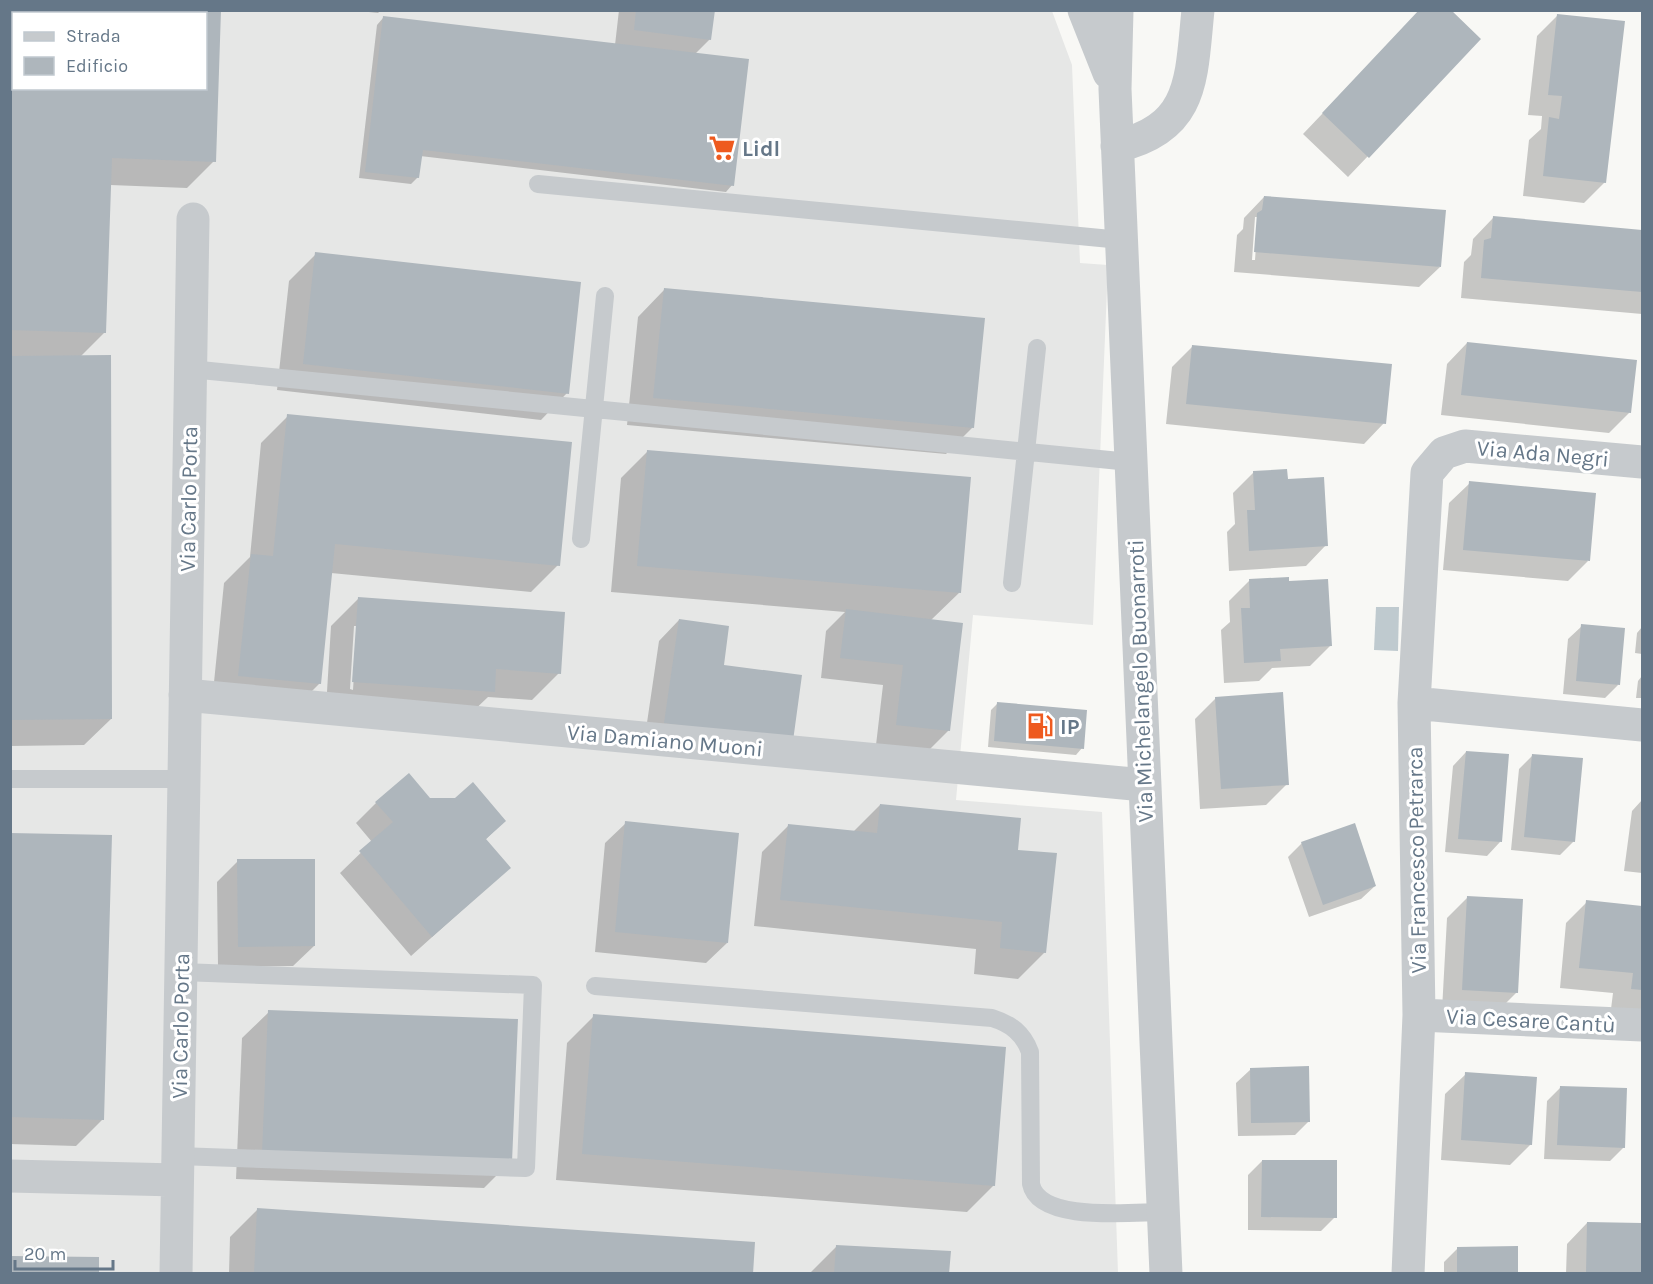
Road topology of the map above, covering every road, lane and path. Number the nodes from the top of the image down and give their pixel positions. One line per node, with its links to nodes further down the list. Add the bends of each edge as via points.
1 (1084, 10): 4 (street, Via Michelangelo Buonarroti)
2 (1198, 10): 5 (street, via 1190,83 1176,112 1141,141)
3 (1117, 11): 4 (street, Via Michelangelo Buonarroti)
4 (1114, 89): 5 (street, Via Michelangelo Buonarroti)
5 (1117, 146): 8 (street, Via Michelangelo Buonarroti)
6 (538, 184): 8 (lane)
7 (193, 219): 11 (street, Via Carlo Porta)
8 (1121, 240): 15 (street, Via Michelangelo Buonarroti)
9 (605, 296): 12 (lane)
10 (1037, 348): 13 (lane)
11 (190, 369): 12 (lane); 19 (street, Via Carlo Porta)
12 (594, 411): 13 (lane); 17 (lane)
13 (1026, 452): 15 (lane); 18 (lane)
14 (1444, 453): 16 (street, Via Ada Negri, via 1472,446); 20 (street, Via Francesco Petrarca, via 1431,465 1425,482)
15 (1130, 462): 24 (street, Via Michelangelo Buonarroti)
16 (1642, 462)
17 (581, 539)
18 (1012, 583)
19 (185, 695): 23 (street, Via Carlo Porta); 24 (street, Via Damiano Muoni)
20 (1414, 703): 21 (street); 27 (street, Via Francesco Petrarca)
21 (1642, 725)
22 (10, 779): 23 (lane)
23 (184, 779): 25 (street, Via Carlo Porta)
24 (1144, 785): 31 (street, Via Michelangelo Buonarroti)
25 (181, 972): 29 (street, Via Carlo Porta); 29 (lane, via 533,985 526,1168)
26 (595, 986): 31 (lane, via 1005,1022 1023,1037 1030,1052 1031,1184 1036,1197 1050,1207 1066,1211)
27 (1419, 1015): 28 (street, Via Cesare Cantù); 34 (street, Via Francesco Petrarca)
28 (1642, 1025)
29 (178, 1168): 30 (street); 32 (street, Via Carlo Porta)
30 (10, 1176)
31 (1163, 1212): 33 (street, Via Michelangelo Buonarroti)
32 (176, 1274)
33 (1166, 1274)
34 (1408, 1274)

